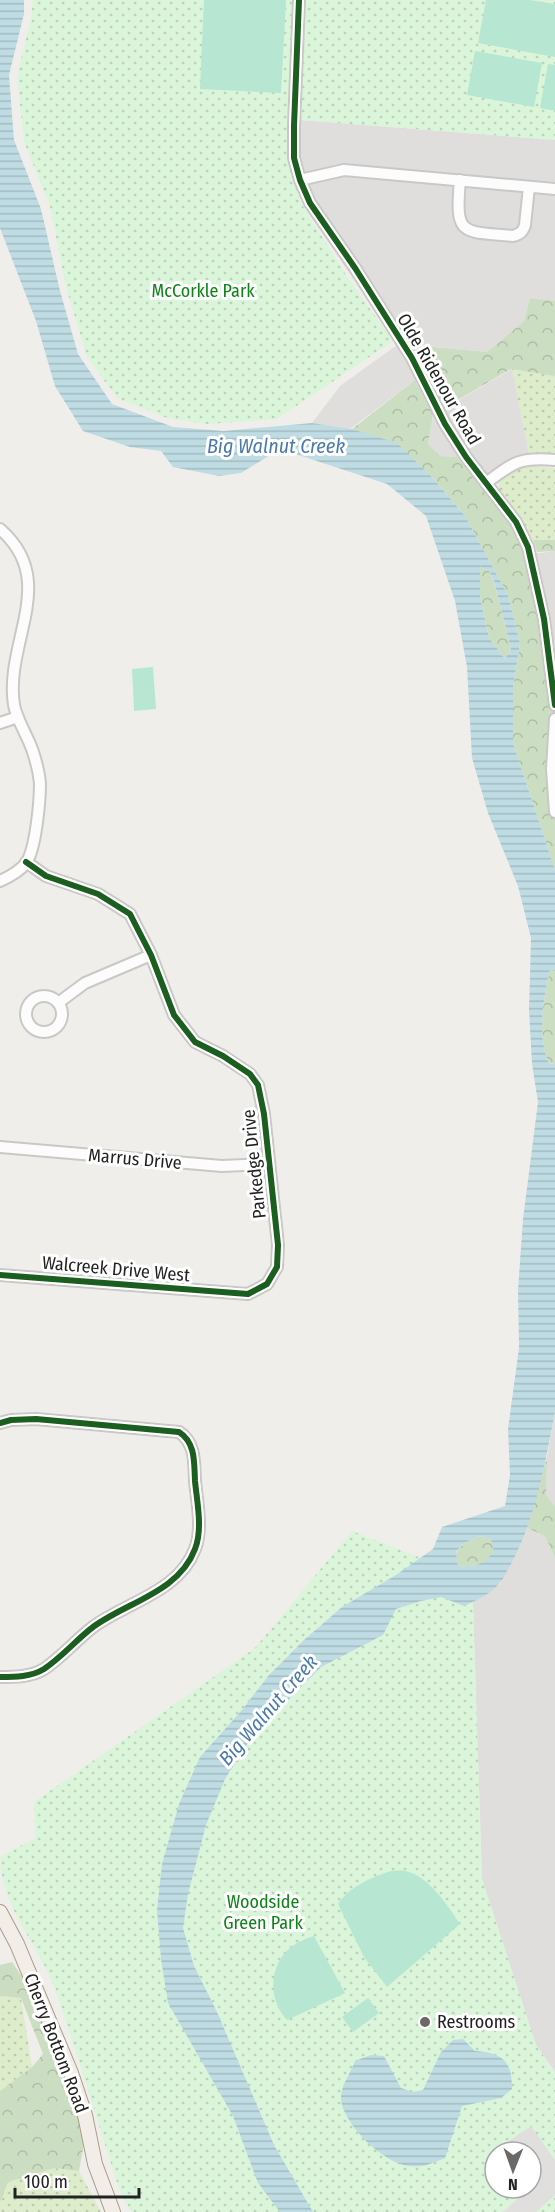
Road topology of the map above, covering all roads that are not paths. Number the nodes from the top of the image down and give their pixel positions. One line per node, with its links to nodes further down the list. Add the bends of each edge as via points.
1 (299, 0): 2 (street, Olde Ridenour Road, via 294,158)
2 (300, 180): 3 (street, via 344,170); 7 (street, Olde Ridenour Road, via 310,203 406,348 445,424)
3 (460, 180): 4 (street); 4 (street, via 459,221 475,232 519,235 525,225)
4 (529, 187): 5 (street)
5 (555, 189)
6 (555, 460): 7 (street, via 521,460)
7 (486, 483): 9 (street, Olde Ridenour Road, via 516,522 528,547)
8 (0, 529): 11 (street, via 22,558 29,580 27,611 13,668)
9 (551, 631): 10 (street, Olde Ridenour Road)
10 (555, 705)
11 (18, 717): 13 (street); 15 (street, via 40,782 34,841)
12 (555, 719): 14 (street)
13 (0, 723)
14 (555, 812)
15 (26, 862): 16 (street); 17 (street, Parkedge Drive, via 46,876 98,894 130,914)
16 (0, 881)
17 (151, 955): 18 (street, via 85,983); 20 (street, Parkedge Drive, via 174,1015 195,1042 250,1074 258,1085)
18 (58, 1003)
19 (0, 1147): 20 (street, Marrus Drive, via 222,1166)
20 (269, 1164): 22 (street, Parkedge Drive, via 277,1267 267,1284 248,1294)
21 (0, 1275): 22 (street, Walcreek Drive West)
22 (230, 1294)
23 (0, 1423): 24 (street, via 36,1419 179,1432 192,1445 198,1510 196,1549 177,1579 92,1628 43,1670)
24 (0, 1677)
25 (0, 1912): 26 (main road, Cherry Bottom Road, via 71,2073 95,2164)
26 (113, 2212)

